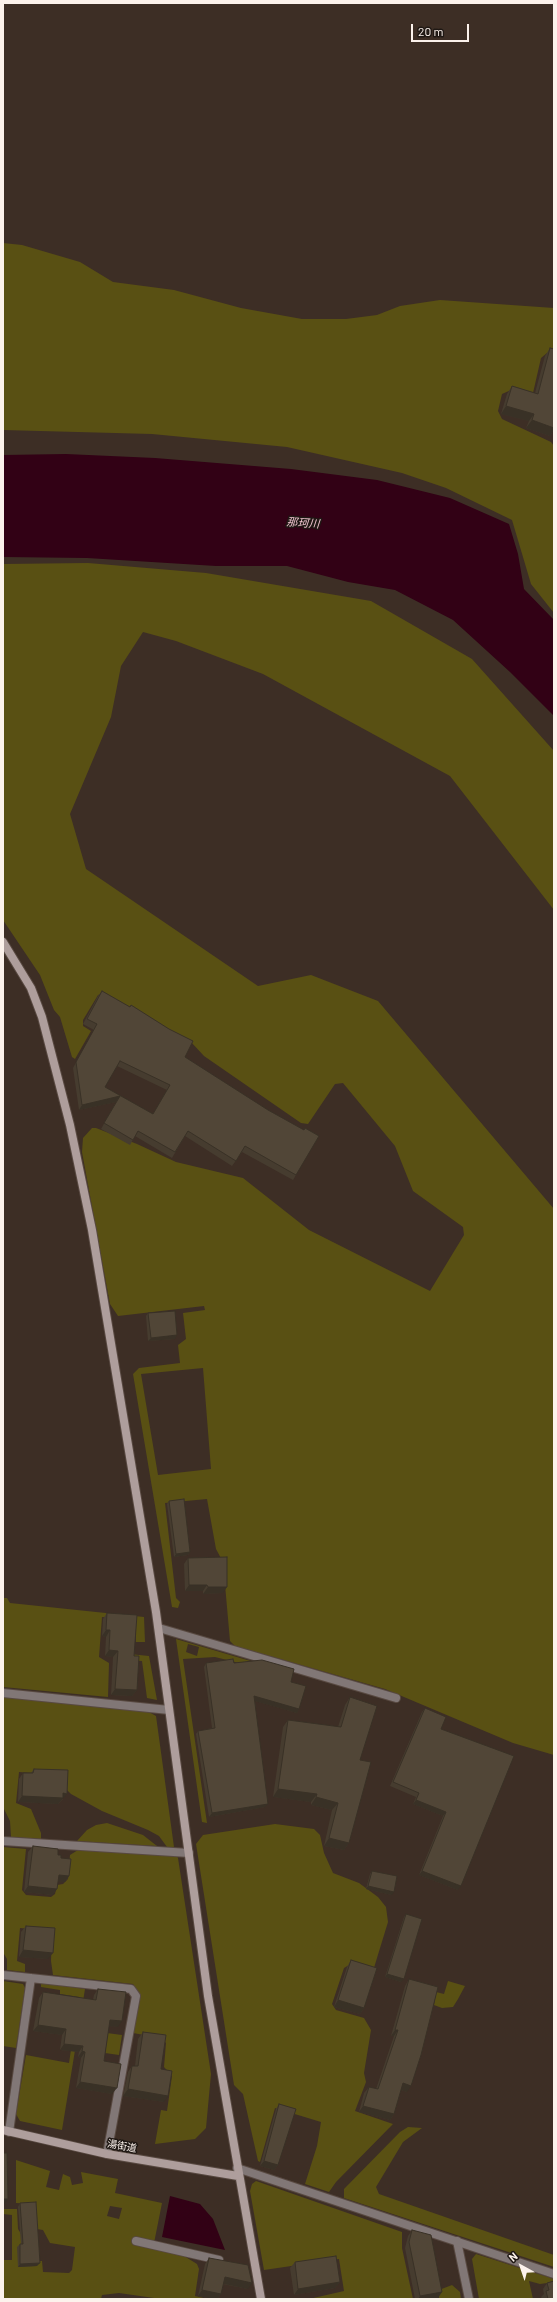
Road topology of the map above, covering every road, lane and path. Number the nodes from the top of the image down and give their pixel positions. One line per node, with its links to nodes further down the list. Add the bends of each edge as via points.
1 (3, 942): 2 (street, via 31,988 42,1017 70,1126 92,1230)
2 (159, 1628): 4 (street); 5 (street)
3 (3, 1693): 5 (street)
4 (396, 1698)
5 (169, 1710): 7 (street)
6 (3, 1841): 7 (street)
7 (189, 1853): 12 (street, via 208,1996)
8 (3, 1975): 9 (street)
9 (31, 1978): 10 (street); 11 (street, via 132,1989 136,1996)
10 (6, 2131): 11 (street, 湯街道)
11 (107, 2154): 12 (street, 湯街道)
12 (237, 2172): 14 (street); 17 (street, via 251,2267)
13 (136, 2241): 15 (street)
14 (457, 2241): 16 (street); 18 (street)
15 (225, 2261)
16 (554, 2274)
17 (261, 2299)
18 (469, 2299)

